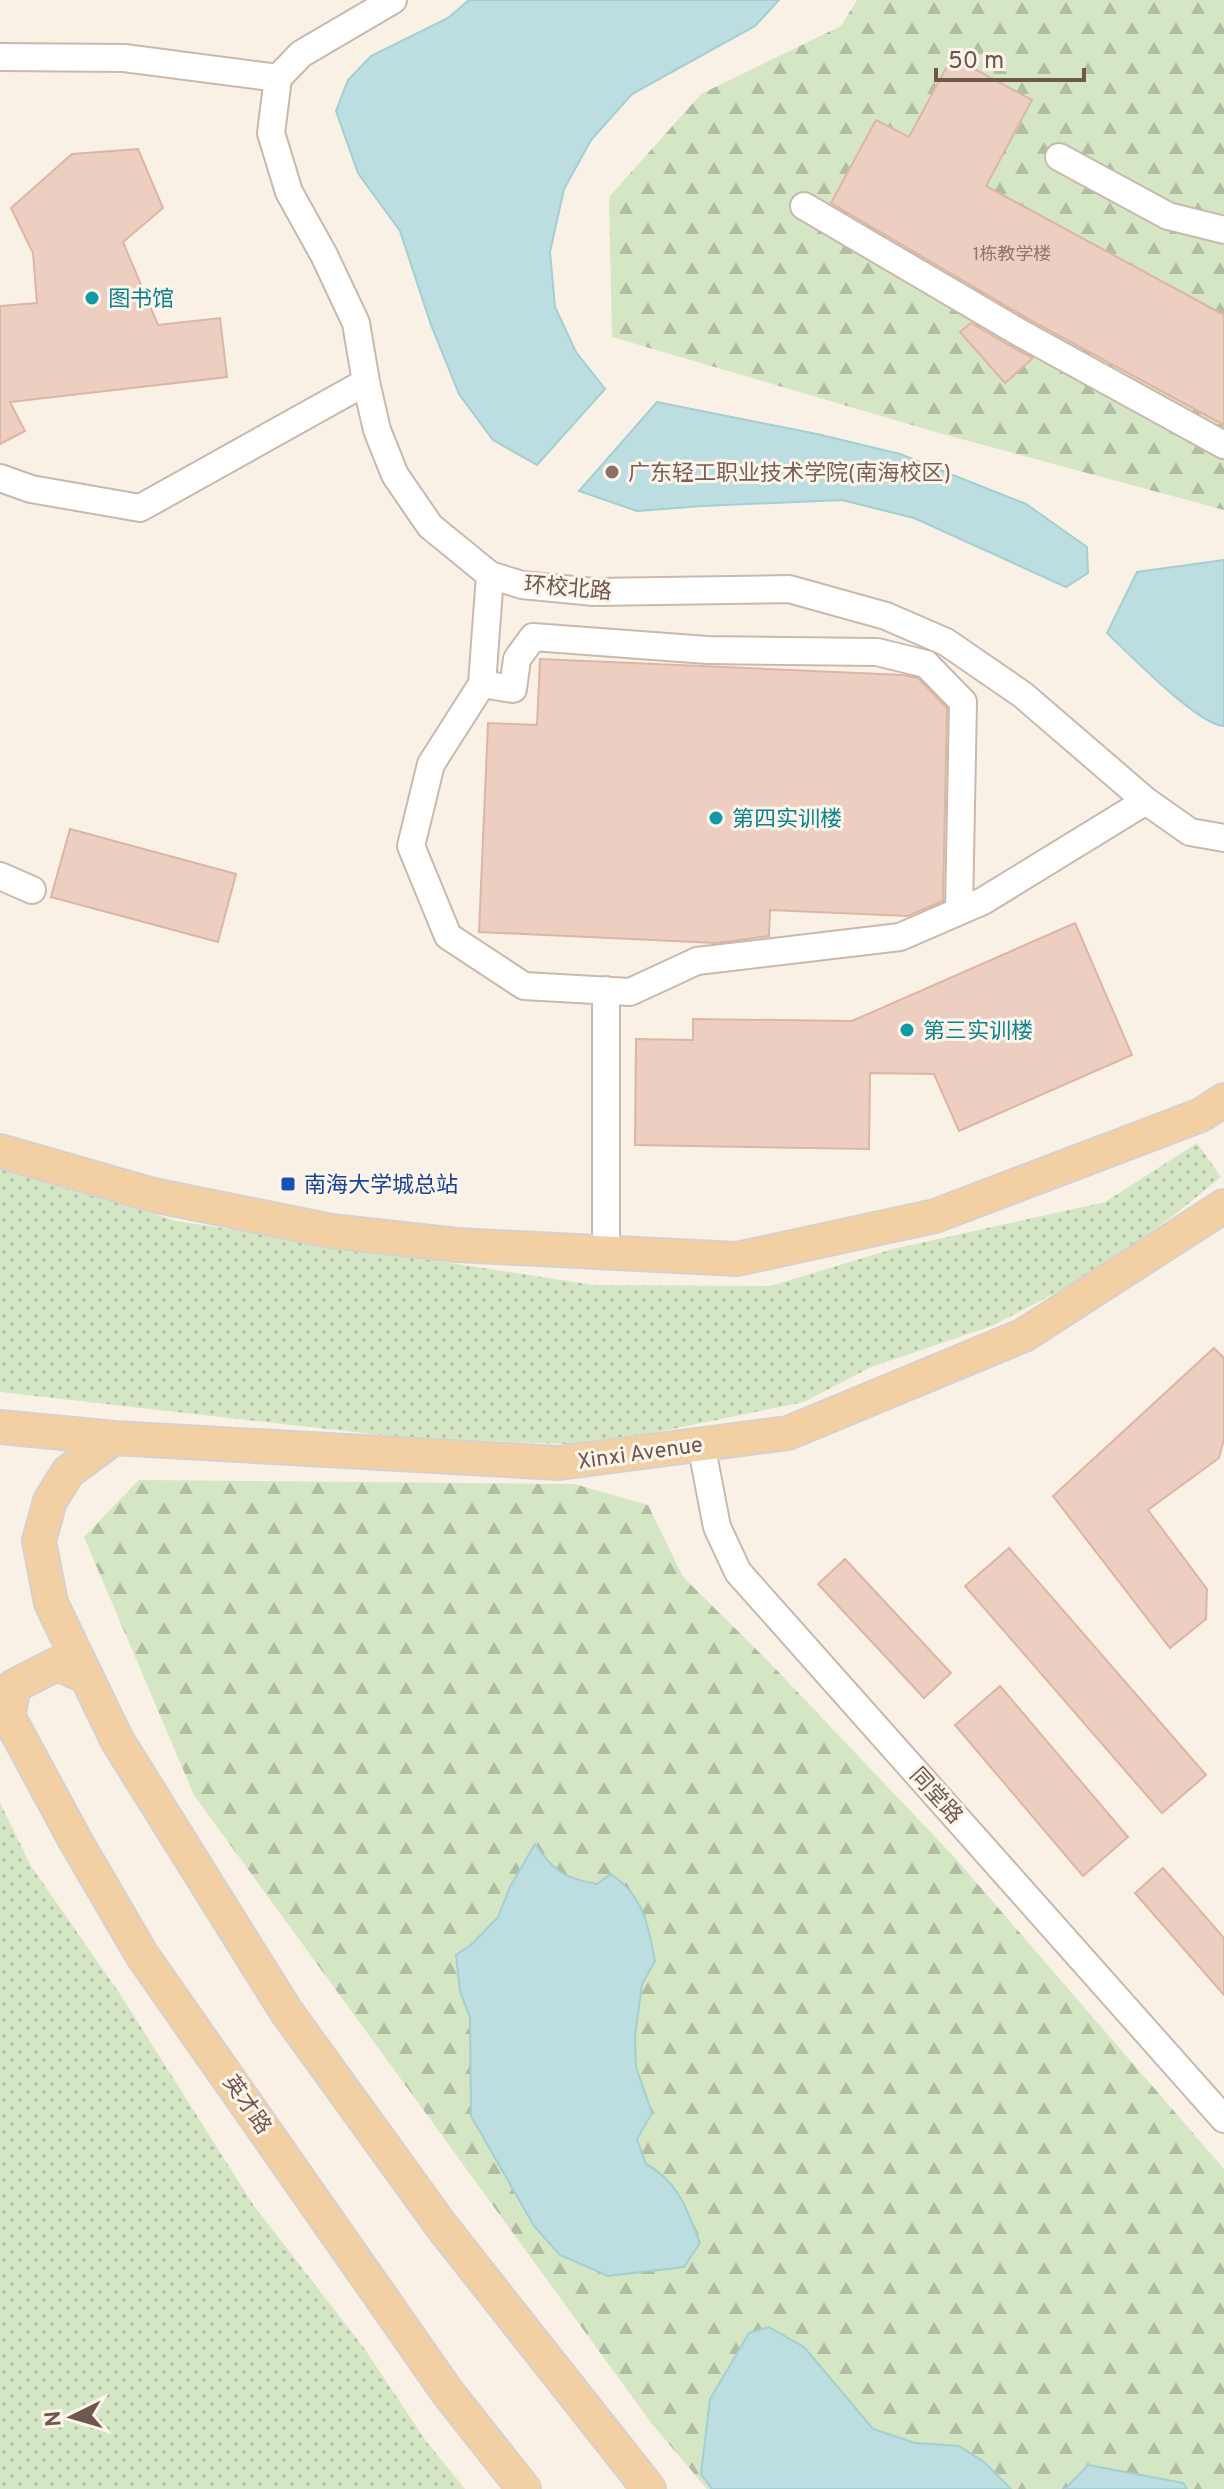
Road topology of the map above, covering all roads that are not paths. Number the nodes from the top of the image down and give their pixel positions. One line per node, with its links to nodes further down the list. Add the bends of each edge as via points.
1 (393, 0): 3 (street, via 301,54)
2 (0, 57): 3 (street, via 124,58)
3 (278, 78): 7 (street, 环校北路, via 271,133 289,192 356,323)
4 (1059, 157): 6 (street, via 1168,216)
5 (804, 206): 8 (street)
6 (1224, 230)
7 (366, 382): 9 (street, via 140,508 31,489); 10 (street, 环校北路, via 395,475 430,526)
8 (1224, 445)
9 (0, 478)
10 (490, 575): 11 (street); 12 (street, 环校北路, via 522,585 594,592 789,589 886,616 946,642 1023,695)
11 (482, 684): 16 (street, via 513,689 517,659 533,637 707,650 877,652 926,664 963,702); 17 (street, via 431,764 411,846 448,936 524,986)
12 (1146, 801): 13 (street, 环校北路, via 1190,832); 16 (street)
13 (1224, 838)
14 (0, 876): 15 (street)
15 (32, 890)
16 (959, 911): 17 (street, via 900,937 697,961 630,992)
17 (606, 990): 21 (street)
18 (1224, 1100): 21 (main road, via 1201,1115 935,1216 737,1259)
19 (0, 1151): 21 (main road, via 153,1195 331,1231 457,1245)
20 (1224, 1206): 24 (main road, Xinxi Avenue, via 1024,1335 788,1433)
21 (606, 1252)
22 (0, 1427): 23 (main road, Xinxi Avenue)
23 (114, 1438): 24 (main road, Xinxi Avenue, via 559,1463); 25 (main road, via 68,1472 50,1501 39,1541 51,1603)
24 (701, 1444): 27 (street, 同堂路, via 717,1527 738,1572)
25 (87, 1677): 26 (main road, via 57,1664 14,1686); 29 (main road, via 117,1740 286,2011 443,2228)
26 (4, 1709): 28 (main road, 英才路, via 142,1955 448,2393)
27 (1224, 2119)
28 (524, 2489)
29 (649, 2489)

